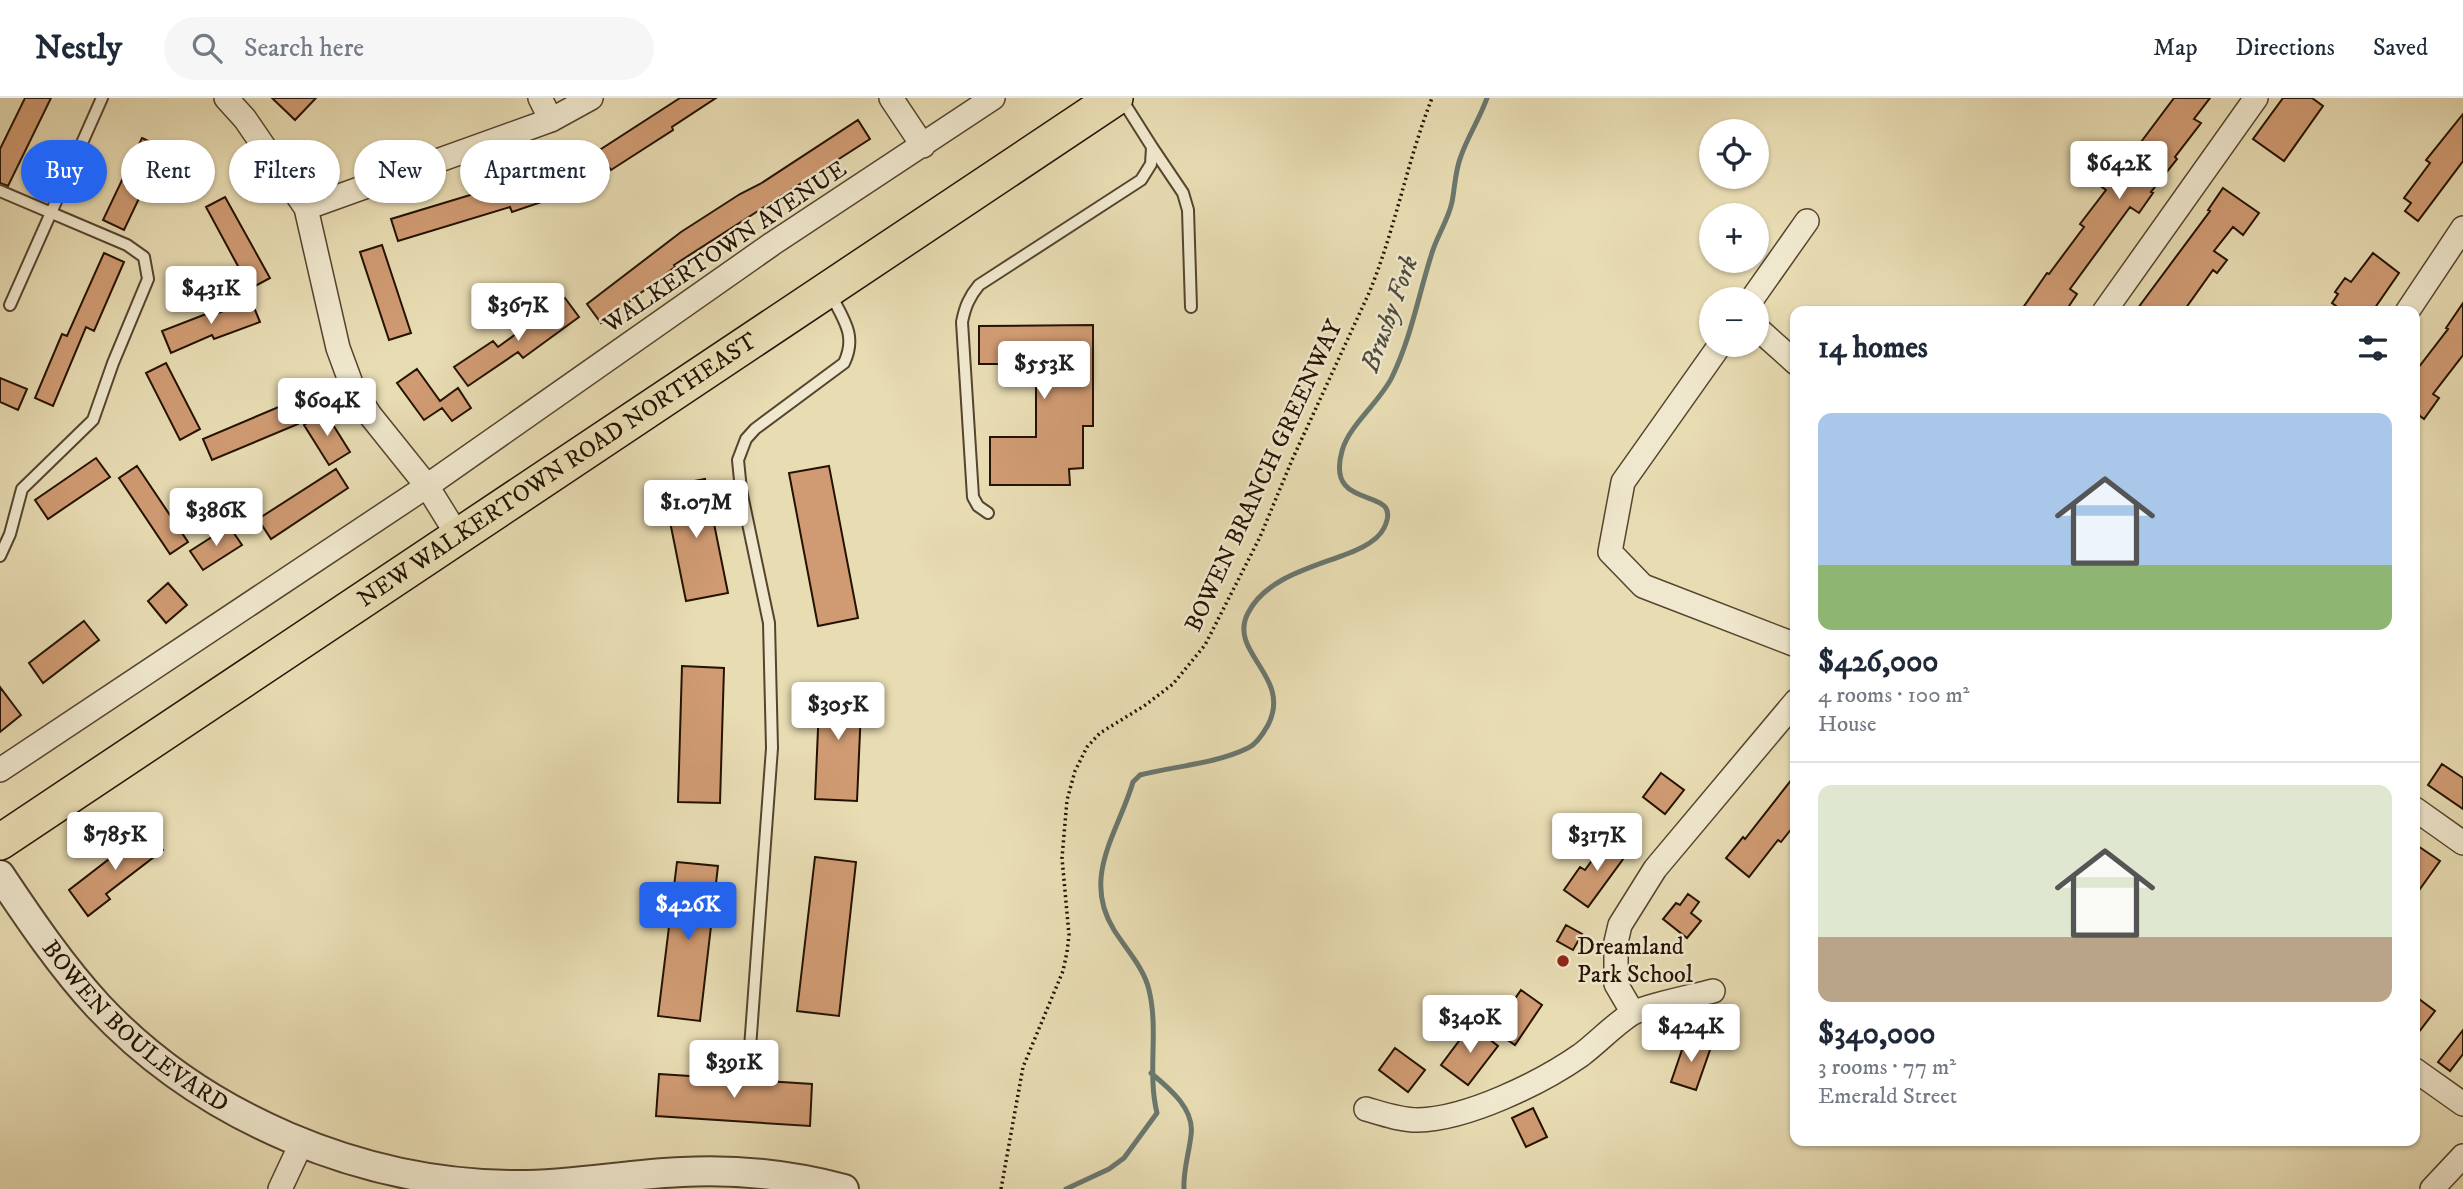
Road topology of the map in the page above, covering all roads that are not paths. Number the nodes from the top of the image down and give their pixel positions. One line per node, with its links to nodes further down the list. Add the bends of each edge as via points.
1 (102, 98): 15 (lane)
2 (226, 98): 14 (street)
3 (540, 98): 10 (street)
4 (591, 98): 10 (street)
5 (891, 98): 11 (street)
6 (993, 98): 11 (street, WALKERTOWN AVENUE)
7 (1115, 98): 19 (main road, NEW WALKERTOWN ROAD NORTHEAST)
8 (1121, 98): 12 (lane)
9 (2256, 98): 21 (street)
10 (551, 120): 14 (street)
11 (923, 146): 27 (street, WALKERTOWN AVENUE, via 772,244)
12 (1152, 147): 23 (lane, via 1183,193 1188,210); 28 (lane, via 1151,164 1141,180 979,285 964,307 973,497)
13 (0, 191): 15 (lane)
14 (306, 208): 27 (street, via 338,348 352,386)
15 (50, 213): 20 (lane); 30 (lane, via 127,245 144,257 148,279 93,421 22,489)
16 (1807, 221): 18 (street)
17 (2463, 228): 22 (street)
18 (1761, 287)
19 (828, 289): 29 (main road, NEW WALKERTOWN ROAD NORTHEAST); 40 (lane, via 850,335 844,363 755,429 738,460 769,623 771,669 772,748)
20 (10, 305)
21 (2108, 306)
22 (2411, 306)
23 (1191, 307)
24 (1769, 339): 26 (street)
25 (1712, 357): 31 (street, via 1623,482 1610,552 1643,586)
26 (1790, 358)
27 (427, 486): 29 (street); 33 (street, WALKERTOWN AVENUE)
28 (988, 513)
29 (458, 536): 35 (main road, NEW WALKERTOWN ROAD NORTHEAST)
30 (0, 555)
31 (1790, 643)
32 (1790, 708): 39 (street, via 1655,869 1620,925 1616,984)
33 (0, 770)
34 (2420, 813): 36 (street)
35 (0, 842)
36 (2463, 843)
37 (0, 875): 44 (street, BOWEN BOULEVARD, via 82,988 162,1064 251,1119)
38 (1713, 991): 39 (street)
39 (1633, 1013): 43 (street, via 1553,1073 1469,1110 1419,1120)
40 (750, 1048)
41 (2420, 1074): 42 (street)
42 (2463, 1104)
43 (1366, 1109)
44 (302, 1142): 46 (street, BOWEN BOULEVARD, via 386,1168 480,1184); 47 (street)
45 (2463, 1156): 49 (street)
46 (620, 1183): 48 (street, BOWEN BOULEVARD, via 680,1172 721,1171 794,1178)
47 (281, 1189)
48 (844, 1189)
49 (2432, 1189)

